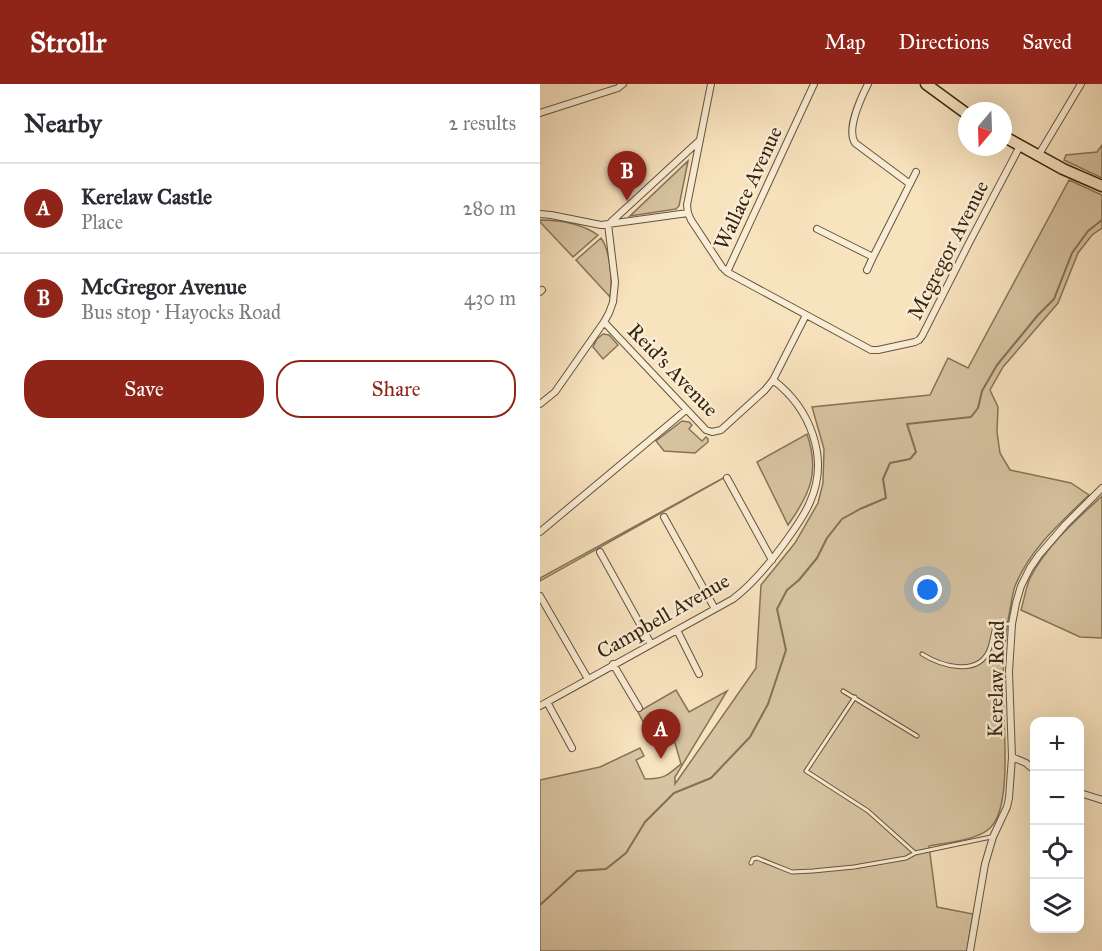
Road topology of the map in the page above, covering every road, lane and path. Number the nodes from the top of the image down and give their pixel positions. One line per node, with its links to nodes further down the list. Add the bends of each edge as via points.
1 (623, 84): 8 (street)
2 (711, 84): 9 (street)
3 (814, 84): 22 (street, Wallace Avenue)
4 (868, 84): 14 (street, via 852,129 853,141)
5 (926, 84): 7 (main road)
6 (1081, 84): 12 (street)
7 (958, 107)
8 (540, 113)
9 (700, 140): 16 (street); 18 (street)
10 (1012, 141): 11 (main road)
11 (1020, 146): 12 (main road); 23 (street, Mcgregor Avenue, via 919,340 870,350)
12 (1038, 156): 15 (main road)
13 (916, 172): 14 (street)
14 (910, 184): 20 (street)
15 (1102, 186)
16 (688, 213): 18 (street); 22 (street, Mcgregor Avenue)
17 (540, 214): 18 (street)
18 (608, 224): 24 (street, via 615,292)
19 (817, 229): 20 (street)
20 (873, 257): 21 (street)
21 (867, 270)
22 (727, 272): 23 (street, Mcgregor Avenue)
23 (806, 315): 25 (street, Reid's Avenue)
24 (604, 322): 26 (street, via 555,392); 27 (street, Reid's Avenue)
25 (773, 380): 27 (street, Reid's Avenue, via 718,432 709,432); 33 (street, Campbell Avenue, via 786,390 808,422 818,475 811,502)
26 (540, 404)
27 (686, 411): 31 (street)
28 (726, 478): 33 (street)
29 (1102, 488): 36 (street, Kerelaw Road, via 1030,568 1021,586)
30 (664, 517): 35 (street)
31 (540, 532)
32 (600, 552): 38 (street)
33 (772, 560): 35 (street, Campbell Avenue, via 740,593)
34 (540, 596): 42 (street)
35 (715, 609): 37 (street, Campbell Avenue)
36 (1012, 624): 39 (lane, via 995,626 988,651 973,666 938,663); 50 (street, Kerelaw Road)
37 (677, 630): 38 (street, Campbell Avenue); 41 (street)
38 (651, 644): 40 (street, Campbell Avenue)
39 (922, 654)
40 (613, 664): 42 (street, Campbell Avenue); 47 (street)
41 (699, 674)
42 (588, 679): 45 (street, Campbell Avenue)
43 (843, 691): 44 (lane)
44 (855, 697): 48 (lane); 55 (lane, via 806,771 868,811)
45 (547, 702): 46 (street, Campbell Avenue); 49 (street)
46 (540, 706)
47 (639, 708)
48 (917, 736)
49 (572, 748)
50 (1012, 757): 51 (street); 54 (street, Kerelaw Road, via 1007,807)
51 (1030, 766)
52 (1084, 794): 53 (street)
53 (1102, 800)
54 (993, 837): 55 (lane); 57 (street, Kerelaw Road)
55 (915, 854): 56 (lane, via 864,866 813,871 792,872 757,858)
56 (750, 863)
57 (970, 951)

